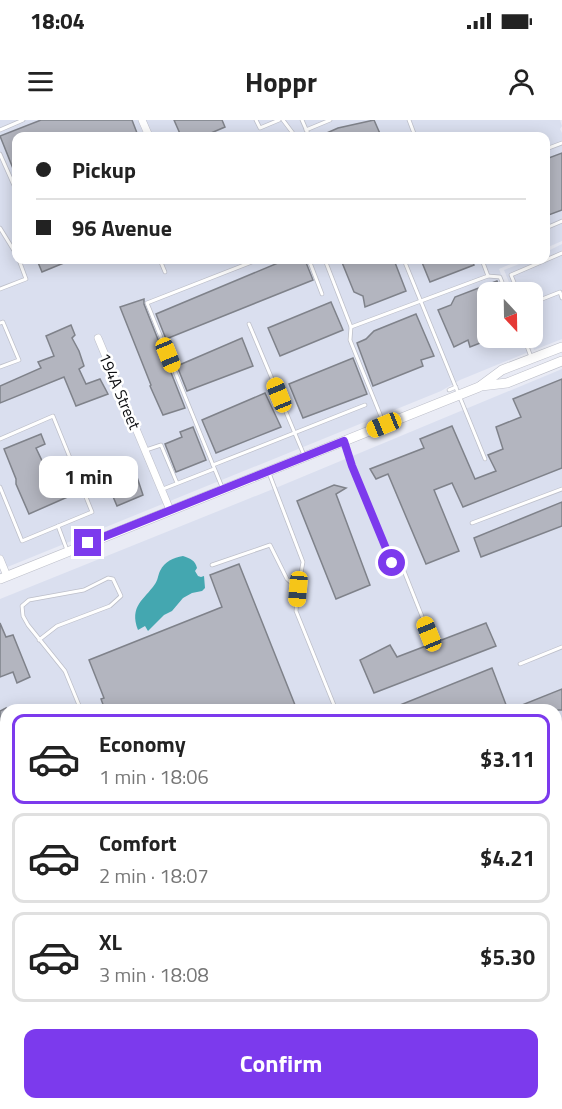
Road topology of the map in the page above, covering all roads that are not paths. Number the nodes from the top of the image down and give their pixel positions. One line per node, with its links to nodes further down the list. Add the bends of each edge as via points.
1 (23, 120): 6 (lane)
2 (256, 120): 3 (lane, via 260,128)
3 (281, 120): 8 (lane)
4 (302, 120): 7 (lane)
5 (330, 120): 7 (lane)
6 (0, 130)
7 (306, 130)
8 (292, 132)
9 (0, 154): 10 (lane)
10 (12, 181)
11 (0, 228): 12 (lane)
12 (12, 248)
13 (20, 264): 25 (lane, via 26,279)
14 (162, 264): 21 (lane)
15 (246, 264): 50 (lane, via 147,303)
16 (311, 264): 26 (lane)
17 (327, 264): 32 (lane)
18 (406, 264): 29 (lane)
19 (484, 264): 22 (lane)
20 (536, 264): 24 (lane, via 511,275)
21 (165, 272)
22 (488, 276): 23 (lane, via 500,277); 29 (lane)
23 (502, 282)
24 (514, 282)
25 (0, 289)
26 (322, 294)
27 (562, 298): 28 (lane, via 560,292)
28 (543, 299)
29 (421, 301): 32 (lane); 41 (lane)
30 (0, 323): 38 (lane, via 3,322 19,360)
31 (249, 324): 44 (lane)
32 (351, 327): 43 (lane, via 350,340)
33 (98, 338): 47 (street, 194A Street)
34 (562, 347): 36 (main road)
35 (528, 348): 36 (lane)
36 (532, 358): 39 (main road, via 502,370)
37 (562, 361): 39 (main road, via 507,383)
38 (0, 367)
39 (479, 387): 41 (main road)
40 (449, 390): 41 (lane)
41 (457, 391): 43 (main road); 49 (lane)
42 (365, 405): 44 (lane)
43 (384, 425): 46 (main road)
44 (295, 433): 48 (lane); 50 (lane)
45 (0, 439): 59 (lane, via 53,416 92,512)
46 (344, 441): 48 (main road); 65 (lane, via 392,563 404,571)
47 (145, 451): 52 (lane, via 161,445); 56 (street, 194A Street)
48 (305, 457): 51 (main road)
49 (485, 459)
50 (214, 467): 52 (lane); 54 (lane)
51 (268, 471): 54 (main road); 64 (lane, via 303,562)
52 (177, 483): 56 (lane)
53 (0, 487): 59 (lane, via 22,540)
54 (223, 489): 57 (main road)
55 (562, 489): 58 (lane)
56 (161, 490): 57 (street, 194A Street)
57 (170, 510): 60 (main road)
58 (472, 523)
59 (58, 526): 60 (lane)
60 (68, 551): 63 (main road)
61 (0, 559): 63 (street)
62 (212, 566): 64 (lane, via 270,545 286,579)
63 (4, 577)
64 (298, 589): 70 (lane, via 296,611)
65 (429, 634)
66 (39, 640): 66 (lane, via 23,616 22,606 29,600 84,590 113,579 121,596 110,606 57,627); 69 (lane, via 65,671)
67 (562, 647): 68 (lane)
68 (520, 664)
69 (79, 704)
70 (334, 704)

